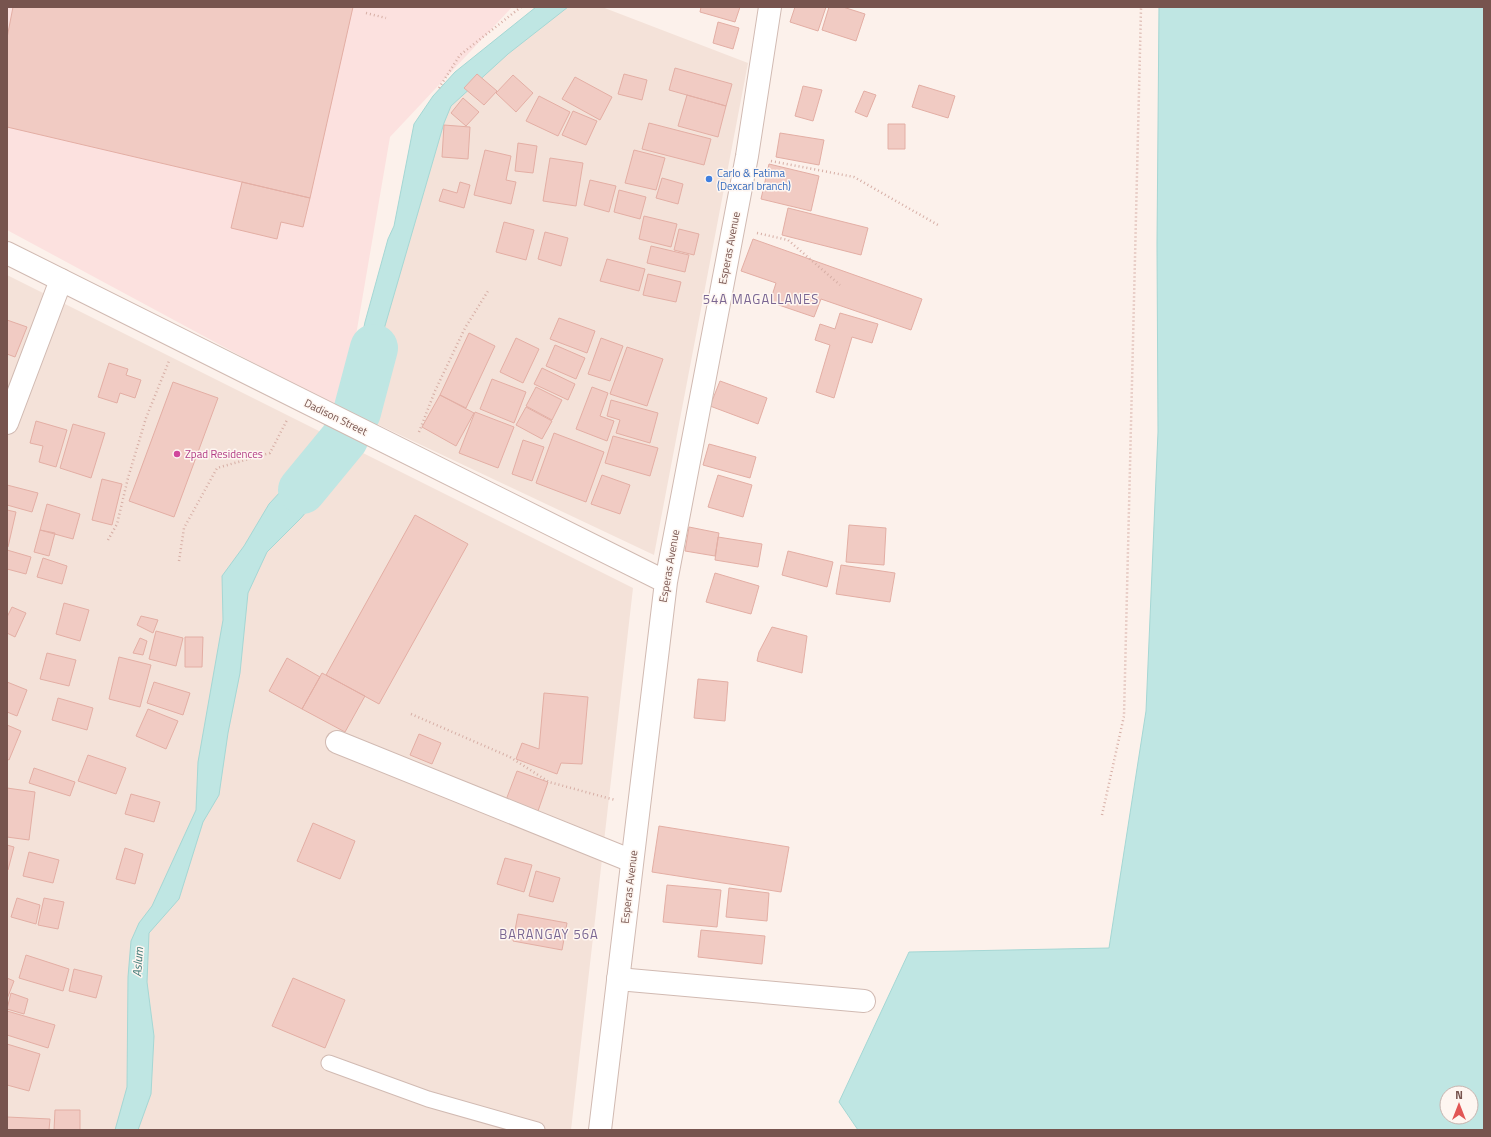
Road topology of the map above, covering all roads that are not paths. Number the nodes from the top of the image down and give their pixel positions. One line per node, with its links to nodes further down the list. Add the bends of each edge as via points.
1 (770, 7): 5 (street, Esperas Avenue, via 747,156)
2 (7, 253): 3 (street, Dadison Street)
3 (61, 280): 4 (street); 5 (street, Dadison Street)
4 (7, 423)
5 (666, 582): 7 (street, Esperas Avenue)
6 (337, 742): 7 (street)
7 (632, 861): 8 (street, Esperas Avenue)
8 (618, 979): 9 (street); 12 (street, Esperas Avenue)
9 (864, 1001)
10 (329, 1063): 11 (lane, via 428,1099)
11 (537, 1130)
12 (600, 1130)

